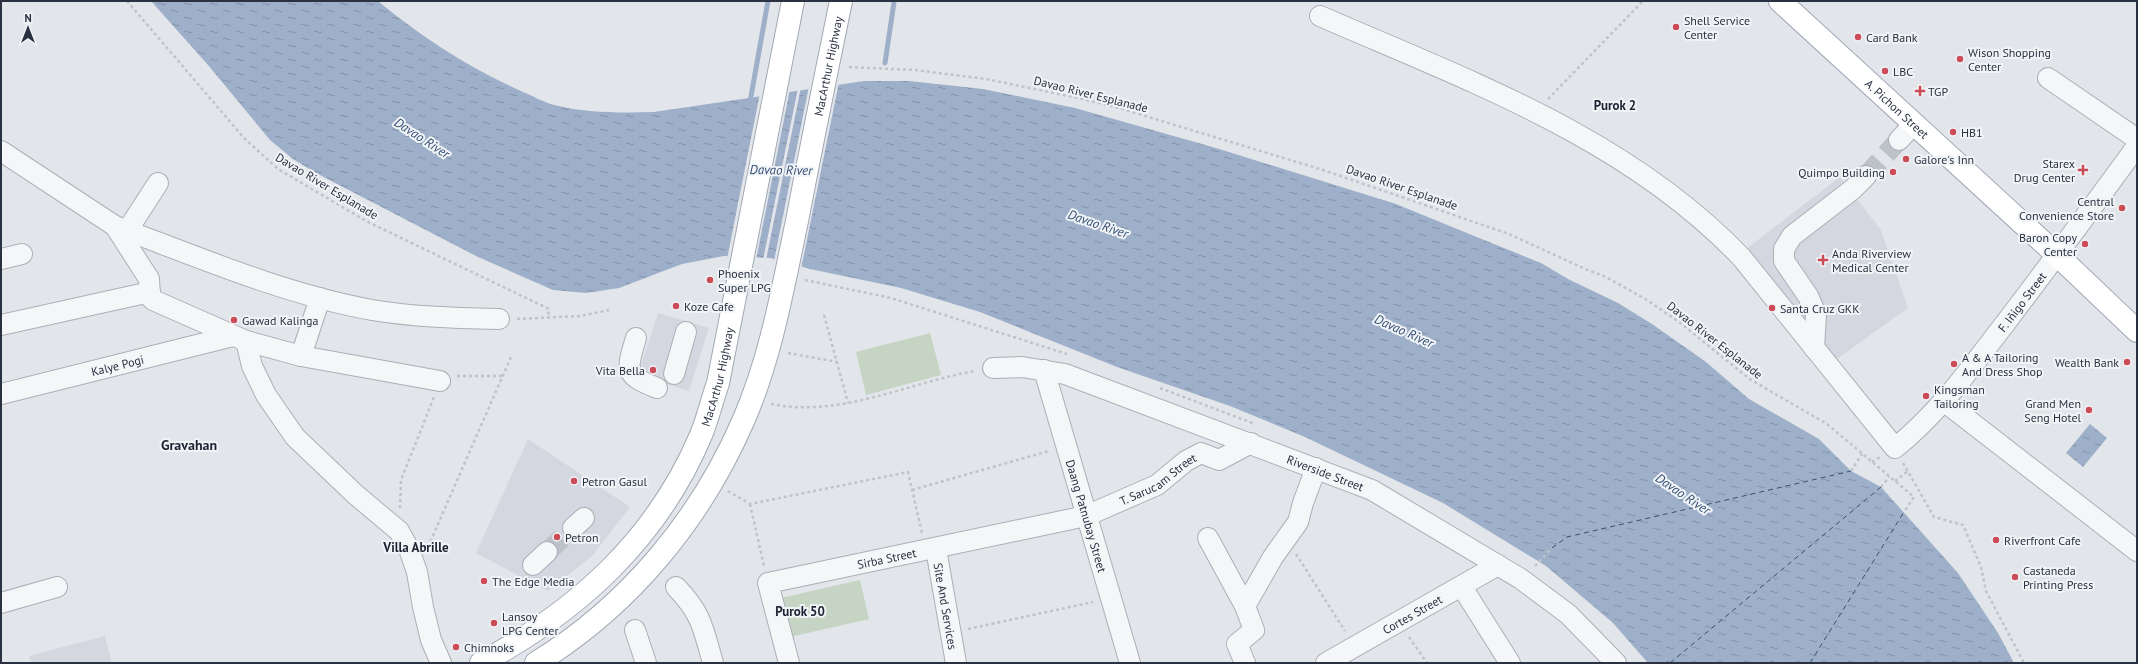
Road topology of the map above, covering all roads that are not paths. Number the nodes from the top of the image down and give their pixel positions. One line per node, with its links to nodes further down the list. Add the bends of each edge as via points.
1 (793, 1): 49 (main road, MacArthur Highway, via 722,360 701,434 684,470 626,554 567,608 517,643)
2 (841, 1): 50 (main road, MacArthur Highway, via 787,269 761,370 745,417 732,445 685,523 649,569 622,597 568,641)
3 (1780, 1): 6 (main road, A. Pichon Street)
4 (1320, 16): 25 (street, via 1537,111 1665,188 1698,214 1742,258)
5 (2048, 78): 7 (street)
6 (1914, 124): 8 (street); 15 (main road, A. Pichon Street)
7 (2137, 139)
8 (1899, 140)
9 (2137, 146): 15 (street, F. Iñigo Street)
10 (1, 152): 13 (street)
11 (1866, 176): 25 (street, via 1792,236 1784,249 1784,261 1808,296 1816,314)
12 (158, 183): 13 (street)
13 (121, 229): 17 (street, via 149,279); 18 (street, via 207,262)
14 (22, 254): 16 (street)
15 (2058, 255): 21 (main road, A. Pichon Street); 33 (street, F. Iñigo Street)
16 (1, 259)
17 (150, 292): 20 (street); 23 (street, via 153,300)
18 (320, 298): 19 (street, via 371,310 416,316); 26 (street)
19 (499, 319)
20 (1, 325)
21 (2137, 331)
22 (686, 332): 29 (street)
23 (240, 338): 26 (street); 32 (street, Kalye Pogi); 48 (street, via 266,395 295,437 335,477 400,531 410,549 423,607)
24 (636, 338): 31 (street, via 629,362 631,374)
25 (1814, 348): 33 (street, F. Iñigo Street, via 1895,448)
26 (301, 356): 30 (street)
27 (994, 368): 28 (street, Riverside Street)
28 (1044, 370): 34 (street, Riverside Street, via 1101,386); 36 (street, Daang Patnubay Street)
29 (674, 374)
30 (440, 381)
31 (657, 388)
32 (1, 394)
33 (1945, 402): 39 (street)
34 (1251, 443): 35 (street, Riverside Street); 36 (street, T. Sarucam Street, via 1219,460 1201,453 1186,461 1157,484)
35 (1316, 468): 40 (street, Riverside Street, via 1372,490); 45 (street, via 1298,522)
36 (1086, 516): 38 (street, Sirba Street); 55 (street, Daang Patnubay Street)
37 (1208, 538): 45 (street)
38 (931, 550): 53 (street, Sirba Street, via 768,583); 54 (street, Site And Services)
39 (2137, 551)
40 (1498, 565): 43 (street, Cortes Street); 59 (street, Riverside Street, via 1568,614)
41 (57, 587): 44 (street)
42 (676, 587): 52 (street, via 698,613)
43 (1462, 587): 47 (street, Cortes Street, via 1400,622); 58 (street)
44 (1, 603)
45 (1245, 606): 56 (street, via 1254,630 1237,644)
46 (634, 630): 51 (street)
47 (1352, 654): 57 (street, Cortes Street)
48 (441, 663)
49 (481, 663)
50 (536, 663)
51 (646, 663)
52 (713, 663)
53 (789, 663)
54 (956, 663)
55 (1129, 663)
56 (1245, 663)
57 (1326, 663)
58 (1510, 663)
59 (1616, 663)

